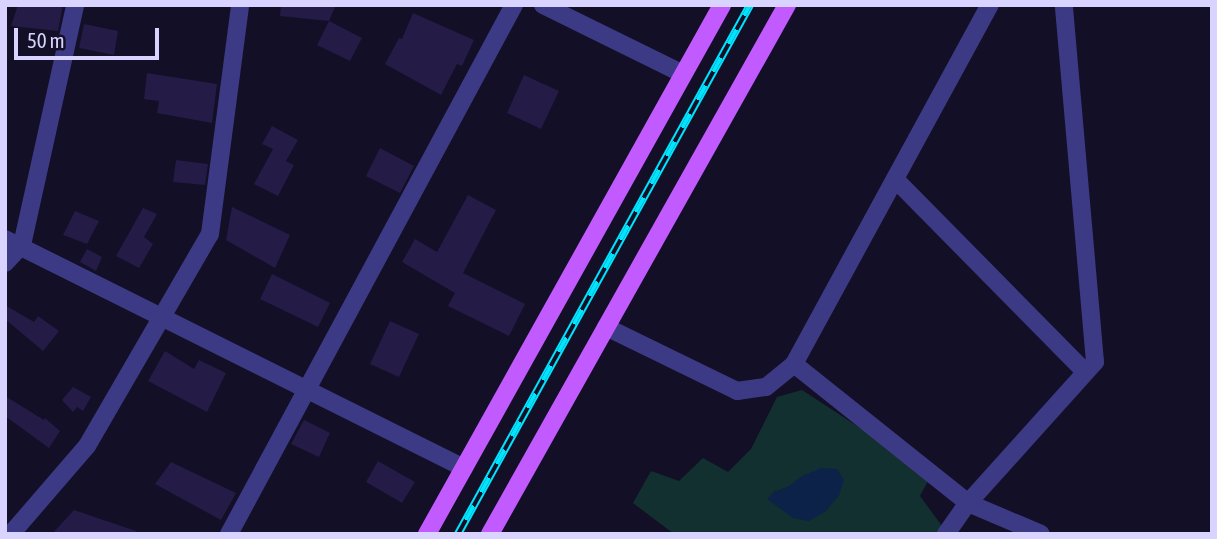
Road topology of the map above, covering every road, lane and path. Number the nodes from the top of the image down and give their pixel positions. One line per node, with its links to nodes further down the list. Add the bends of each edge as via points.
1 (75, 5): 11 (street)
2 (240, 5): 13 (street, via 210,233)
3 (514, 5): 17 (street)
4 (543, 5): 9 (street)
5 (722, 5): 9 (main road)
6 (787, 5): 14 (main road)
7 (990, 5): 10 (street)
8 (1064, 5): 16 (street, via 1095,362)
9 (683, 75): 18 (main road)
10 (895, 179): 15 (street); 16 (street)
11 (13, 242): 12 (street); 13 (street)
12 (5, 263)
13 (161, 318): 17 (street); 20 (street, via 87,446)
14 (606, 327): 15 (street, via 737,390 766,387); 23 (main road)
15 (794, 364): 19 (street)
16 (1085, 372): 19 (street)
17 (307, 390): 18 (street); 21 (street)
18 (464, 468): 22 (main road)
19 (968, 503): 24 (street); 25 (street)
20 (11, 534)
21 (229, 534)
22 (427, 534)
23 (490, 534)
24 (946, 534)
25 (1041, 534)

